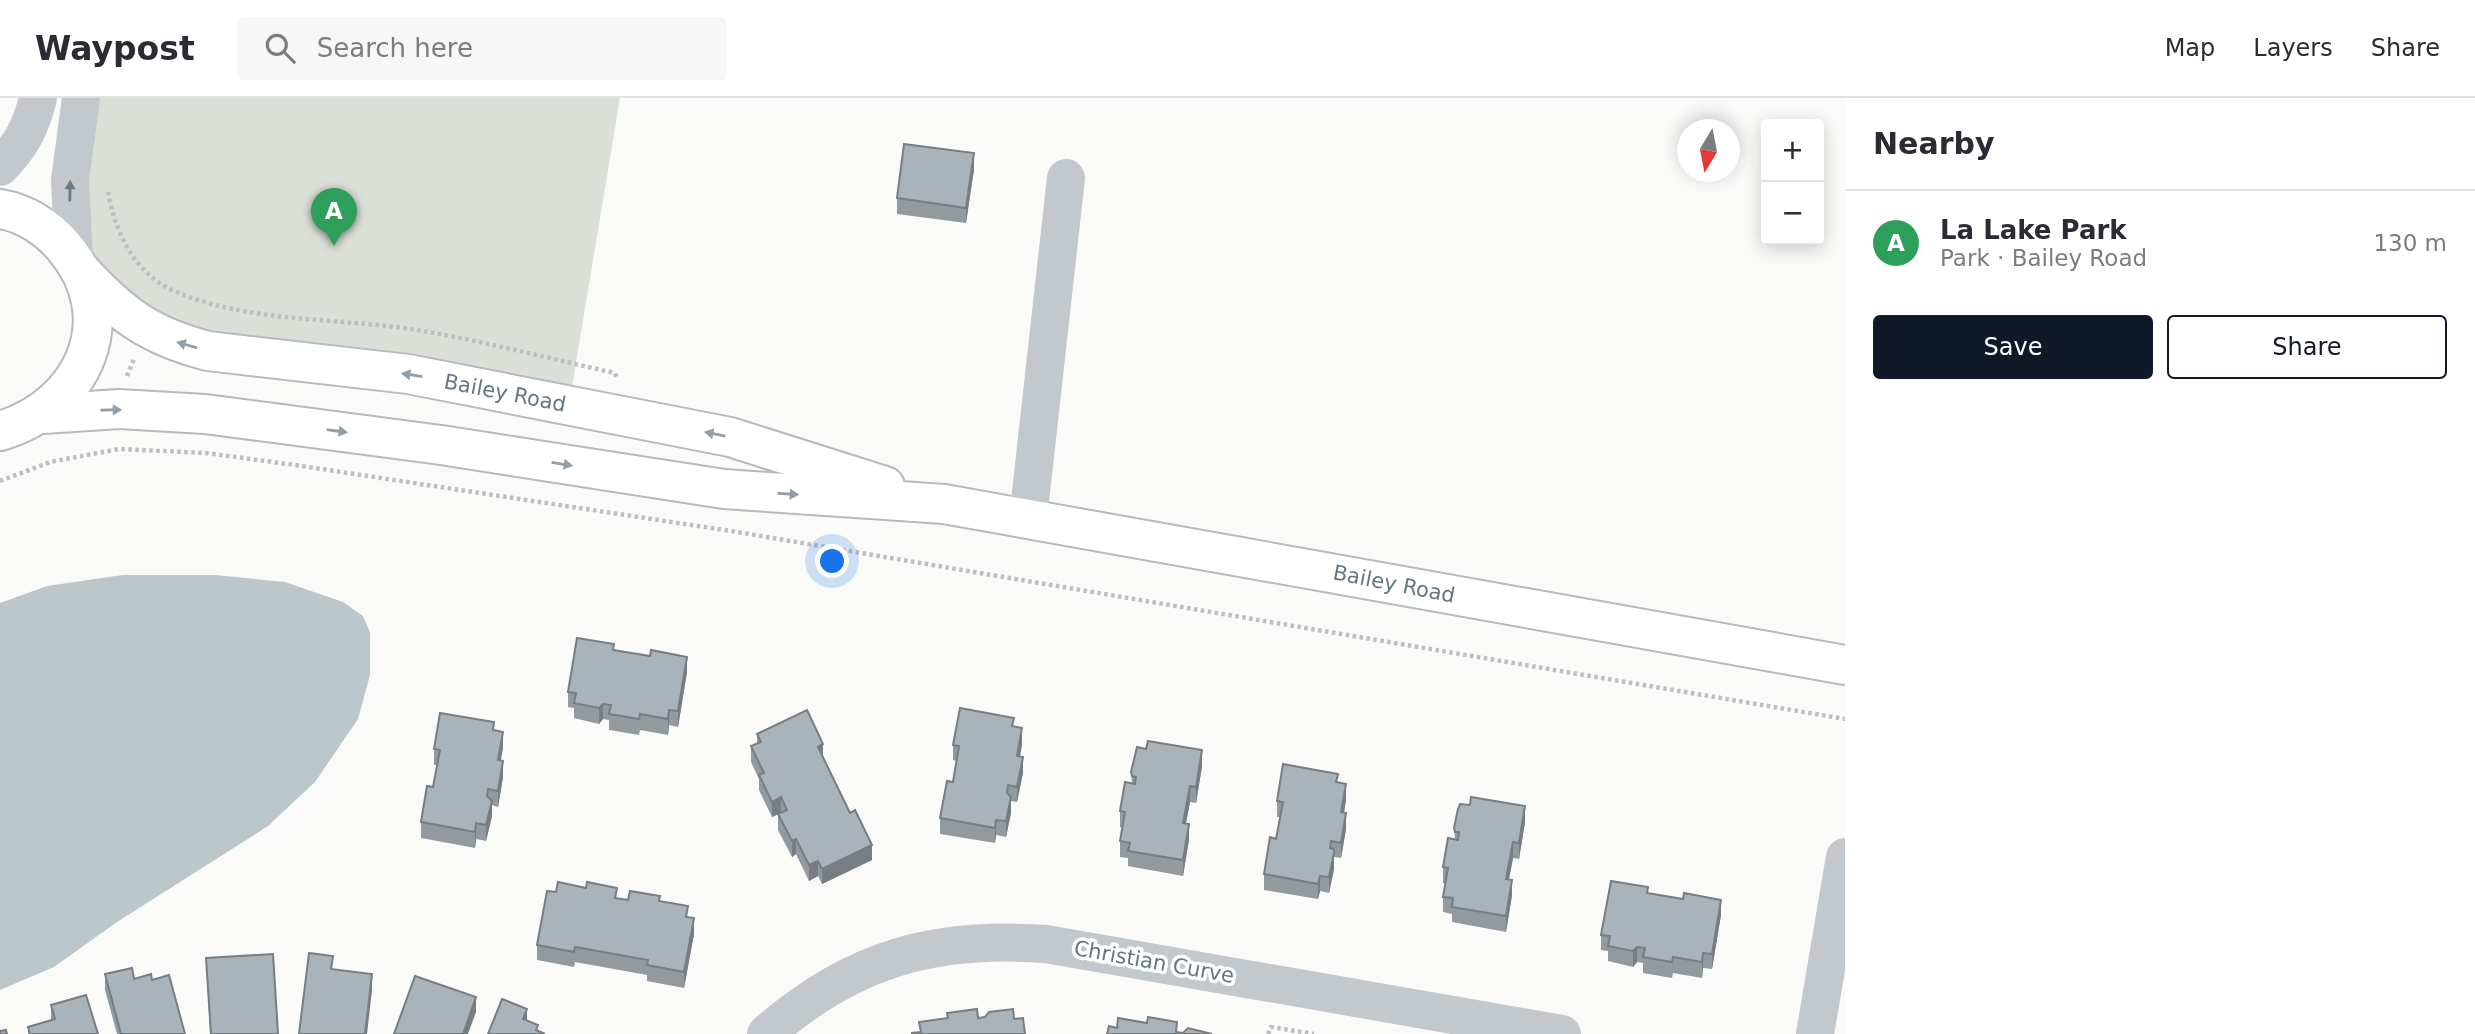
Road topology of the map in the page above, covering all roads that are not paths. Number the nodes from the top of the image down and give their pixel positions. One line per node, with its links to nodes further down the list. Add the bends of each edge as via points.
1 (38, 98): 3 (street, via 32,125 19,148)
2 (81, 98): 6 (street, one-way to 2, via 70,180)
3 (0, 167)
4 (1066, 178): 10 (street)
5 (0, 209): 6 (main road, Bailey Road, via 32,220 55,237)
6 (77, 265): 7 (main road, via 92,315 85,360 61,399); 9 (main road, Bailey Road, one-way to 6, via 730,437 408,374 208,351 149,331 106,299)
7 (43, 414): 8 (main road); 9 (main road, Bailey Road, one-way to 9, via 124,410 255,419 724,489)
8 (0, 431)
9 (944, 505): 10 (main road, Bailey Road)
10 (1028, 519): 11 (main road, Bailey Road)
11 (1845, 665)
12 (1845, 857): 15 (street)
13 (766, 1034): 14 (street, Christian Curve, via 816,994 869,967 917,950 997,940 1046,944)
14 (1562, 1034)
15 (1815, 1034)

